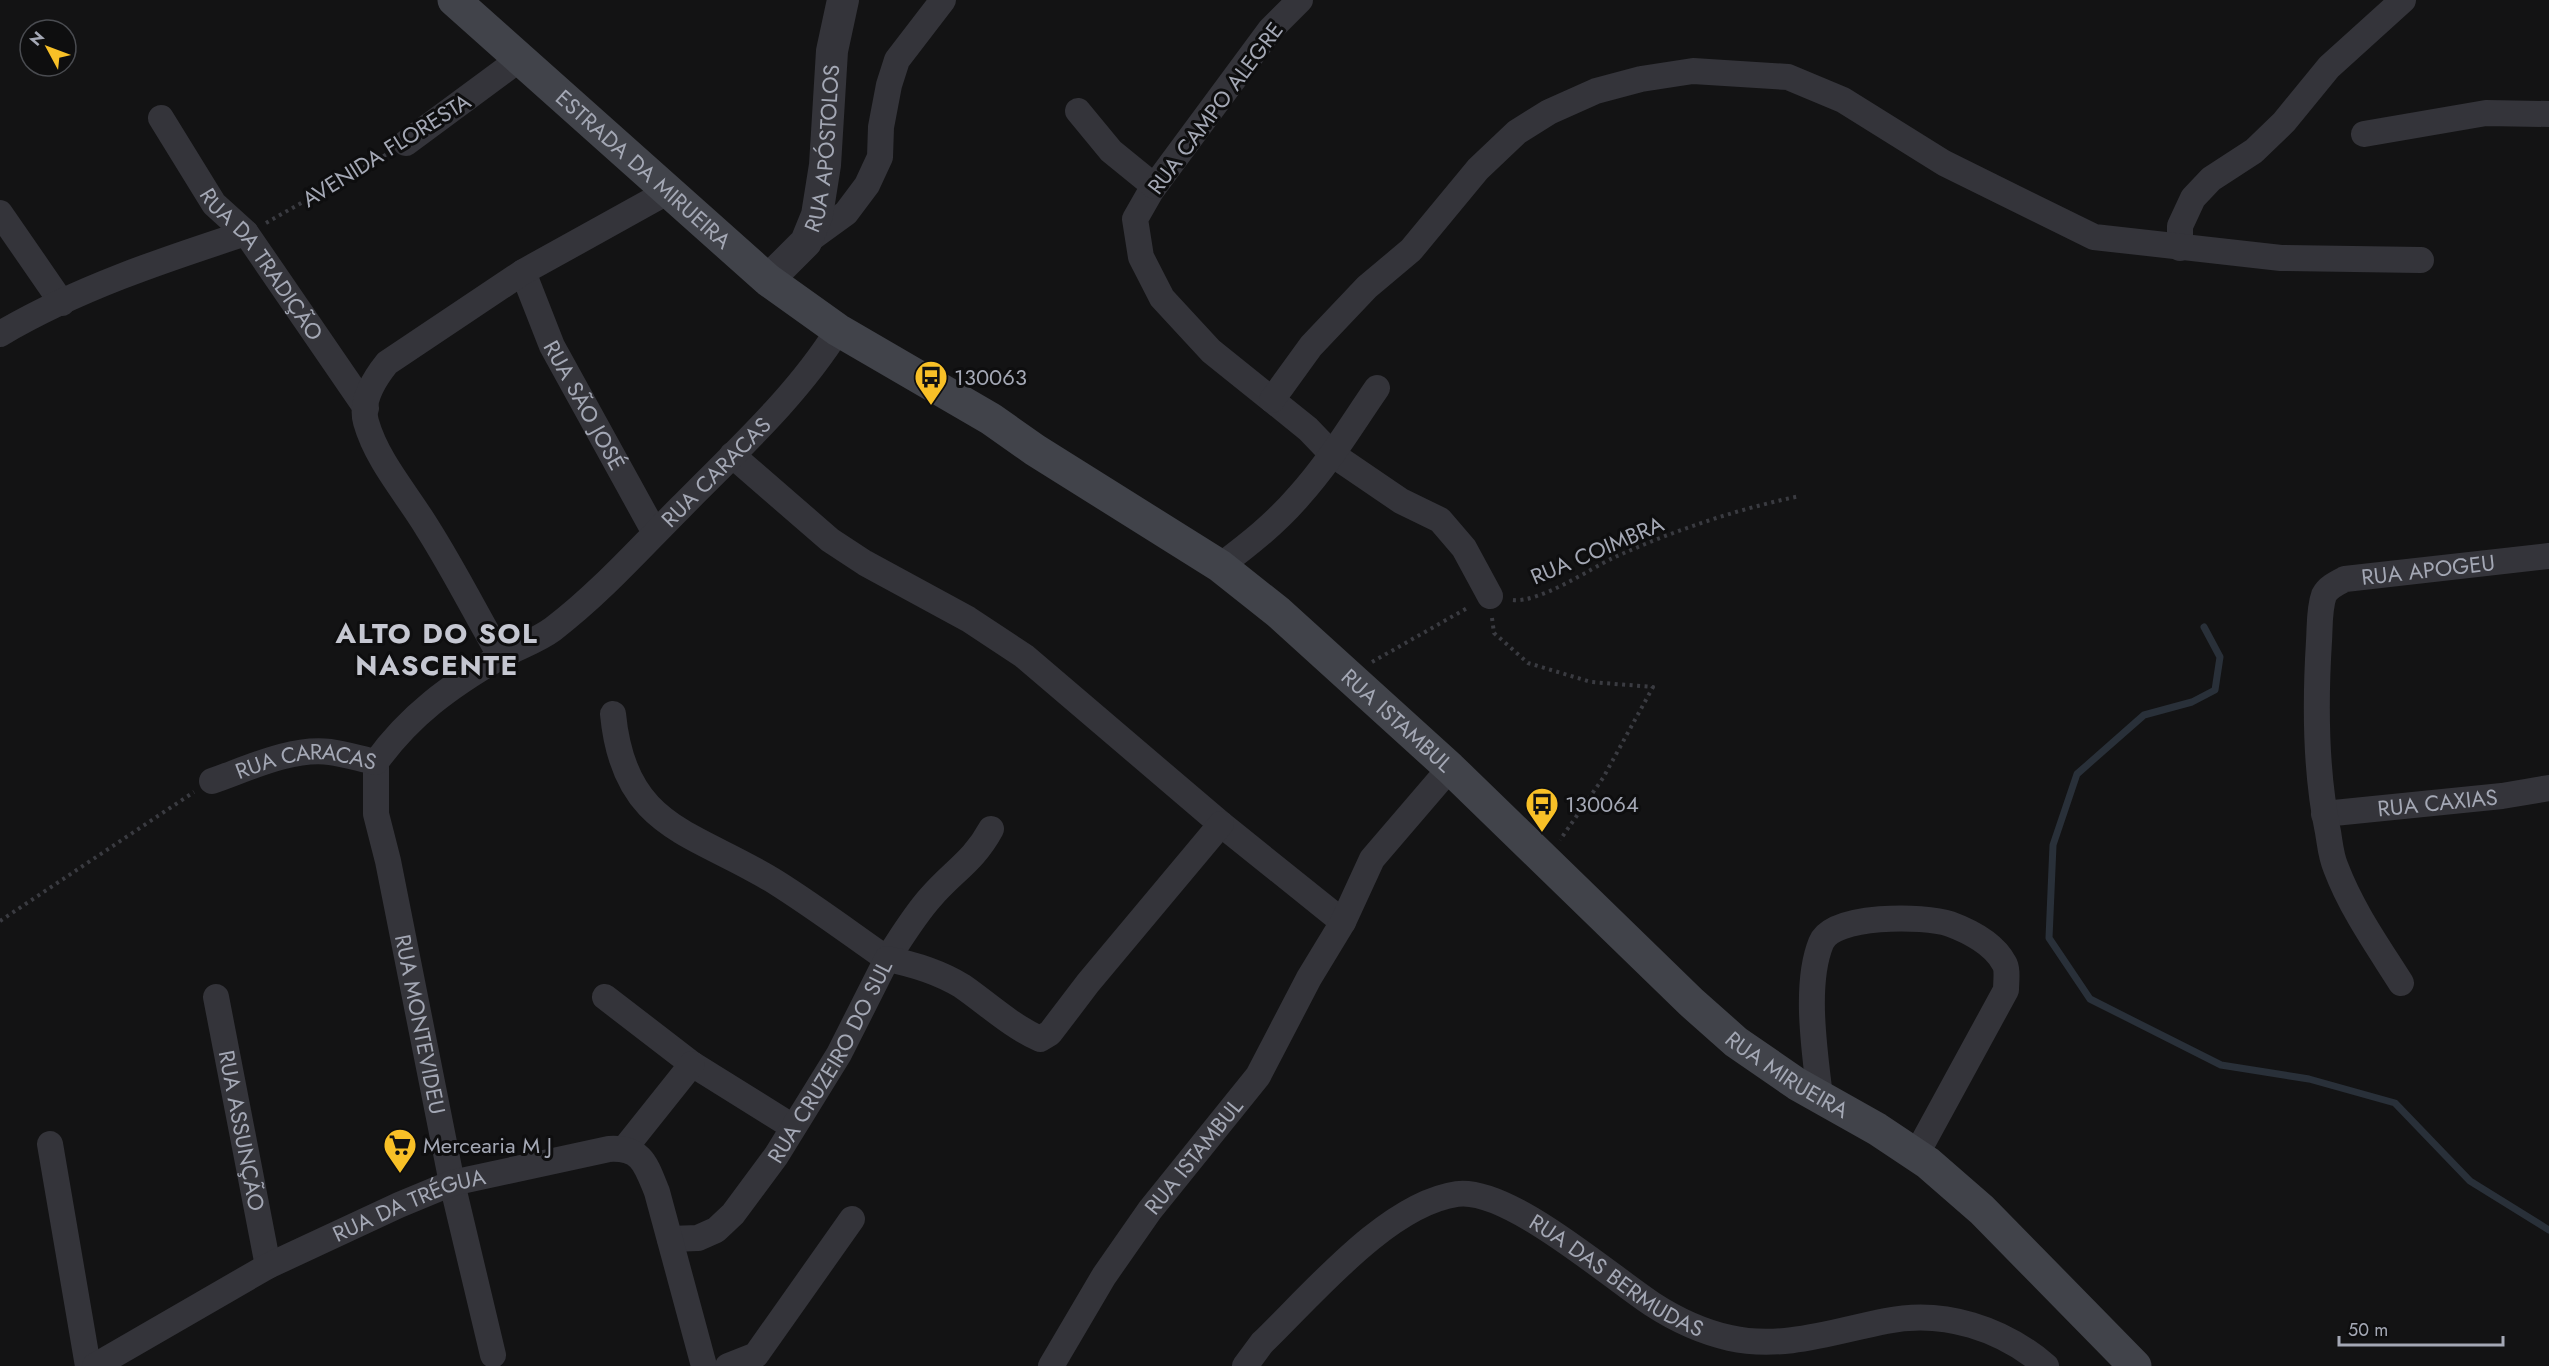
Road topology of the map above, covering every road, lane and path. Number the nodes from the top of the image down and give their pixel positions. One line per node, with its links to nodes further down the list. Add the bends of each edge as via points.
1 (454, 0): 6 (main road, ESTRADA DA MIRUEIRA)
2 (843, 0): 16 (street, RUA APÓSTOLOS, via 832,51 822,185)
3 (943, 0): 16 (street, via 897,60 883,116 880,157 867,185 846,213)
4 (1300, 0): 12 (street, RUA CAMPO ALEGRE, via 1270,30)
5 (2403, 0): 17 (street, via 2328,67 2284,123 2254,152 2211,179 2193,198 2180,226)
6 (521, 58): 11 (street, AVENIDA FLORESTA); 13 (main road, ESTRADA DA MIRUEIRA)
7 (1078, 111): 12 (street, via 1111,151)
8 (2549, 114): 10 (street, via 2487,113)
9 (161, 118): 15 (street, RUA DA TRADIÇÃO, via 214,204)
10 (2364, 134)
11 (406, 143): 15 (path, AVENIDA FLORESTA)
12 (1154, 186): 25 (street, RUA CAMPO ALEGRE, via 1135,219 1141,257 1161,298 1211,351)
13 (669, 191): 19 (street); 20 (main road, ESTRADA DA MIRUEIRA)
14 (0, 213): 21 (street)
15 (246, 233): 21 (street, via 176,255); 26 (street, RUA DA TRADIÇÃO)
16 (806, 243): 20 (street, RUA APÓSTOLOS)
17 (2180, 248): 18 (street, via 2281,258); 25 (street, via 2094,237 1944,163 1843,100 1788,77 1694,71 1641,79 1596,91 1549,112 1517,132 1478,169 1411,250 1368,287 1311,346)
18 (2421, 260)
19 (523, 272): 26 (street, via 387,363 377,376); 30 (street, RUA SÃO JOSÉ, via 552,346)
20 (768, 280): 22 (main road, ESTRADA DA MIRUEIRA)
21 (62, 303): 23 (street)
22 (838, 330): 28 (street, RUA CARACAS, via 820,360); 32 (main road, RUA ISTAMBUL, via 991,419)
23 (0, 334)
24 (1377, 388): 27 (street)
25 (1272, 400): 27 (street)
26 (366, 408): 34 (street, via 365,420 380,454 429,530)
27 (1332, 454): 32 (street, via 1299,496 1256,539); 33 (street, via 1401,501 1440,520 1464,548)
28 (732, 455): 30 (street, RUA CARACAS); 42 (street, via 831,540 968,619 1023,656)
29 (1800, 496): 33 (path, RUA COIMBRA, via 1708,522 1612,558 1554,589 1517,600)
30 (655, 533): 34 (street, RUA CARACAS, via 574,612 549,632)
31 (2549, 556): 41 (street, RUA APOGEU, via 2345,579 2325,593 2317,665 2317,774)
32 (1220, 566): 35 (main road, RUA ISTAMBUL)
33 (1490, 596): 35 (path); 44 (path, via 1494,633 1528,663 1591,682 1653,687 1604,778)
34 (501, 657): 37 (street, RUA CARACAS, via 416,714)
35 (1350, 674): 38 (main road, RUA ISTAMBUL)
36 (613, 714): 47 (street, via 622,767 656,814 673,828 777,883)
37 (376, 762): 39 (street, RUA CARACAS, via 328,751 310,752); 57 (street, RUA MONTEVIDEU, via 376,814)
38 (1450, 768): 44 (main road, RUA MIRUEIRA); 46 (street, RUA ISTAMBUL, via 1372,859)
39 (212, 781): 45 (path, RUA CARACAS)
40 (2549, 788): 41 (street, RUA CAXIAS)
41 (2324, 814): 48 (street, via 2335,866 2348,896 2367,934)
42 (1221, 824): 46 (street); 47 (street, RUA CRUZEIRO DO SUL, via 1050,1033 1040,1040 1023,1032 960,985 917,965)
43 (991, 829): 47 (street, via 981,849 930,898)
44 (1545, 861): 52 (main road, RUA MIRUEIRA, via 1635,951 1736,1042)
45 (0, 921)
46 (1343, 922): 66 (street, RUA ISTAMBUL, via 1258,1076 1150,1210 1104,1276)
47 (887, 959): 53 (street, RUA CRUZEIRO DO SUL, via 839,1054)
48 (2401, 983)
49 (216, 997): 60 (street, RUA ASSUNÇÃO)
50 (605, 997): 51 (street)
51 (692, 1064): 53 (street); 55 (street)
52 (1820, 1097): 56 (main road, RUA MIRUEIRA); 56 (street, via 1812,988 1821,941 1838,926 1912,918 1949,924 1990,945 2006,964 2006,990)
53 (794, 1127): 59 (street, RUA CRUZEIRO DO SUL, via 733,1215 716,1230 698,1238)
54 (50, 1144): 62 (street)
55 (626, 1148): 57 (street, RUA DA TRÉGUA, via 586,1153); 59 (street, via 646,1166)
56 (1916, 1155): 69 (main road, RUA MIRUEIRA, via 1982,1210)
57 (452, 1184): 60 (street, RUA DA TRÉGUA); 61 (street, RUA MONTEVIDEU)
58 (852, 1219): 65 (street, via 756,1355)
59 (670, 1239): 64 (street)
60 (268, 1266): 63 (street, RUA DA TRÉGUA)
61 (493, 1355)
62 (88, 1366)
63 (95, 1366)
64 (704, 1366)
65 (728, 1366)
66 (1051, 1366)
67 (1245, 1366): 68 (street, RUA DAS BERMUDAS, via 1262,1343 1394,1220 1428,1201 1460,1193 1498,1201 1536,1222 1653,1305 1686,1323 1730,1338 1775,1343 1846,1332 1888,1320 1923,1318 1979,1327 2027,1349)
68 (2046, 1366)
69 (2135, 1366)

